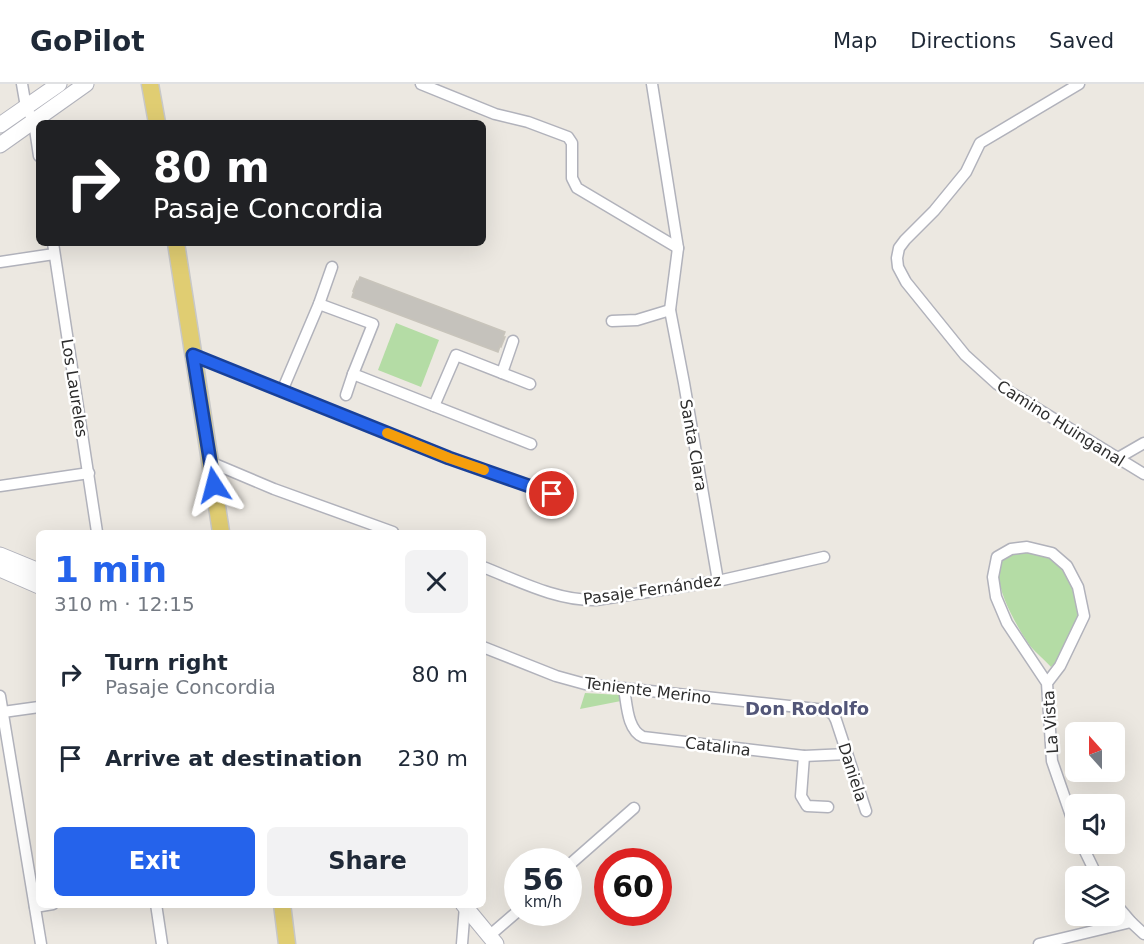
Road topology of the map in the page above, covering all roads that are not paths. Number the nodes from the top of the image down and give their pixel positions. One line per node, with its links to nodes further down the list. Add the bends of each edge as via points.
1 (22, 84): 8 (street)
2 (59, 84): 8 (street)
3 (86, 84): 9 (street)
4 (150, 84): 10 (main road)
5 (421, 84): 17 (street, via 495,114 568,137 572,143 572,178 577,188)
6 (652, 84): 17 (street, Santa Clara)
7 (1079, 84): 33 (street, Camino Huinganal, via 980,142 966,172 905,240 897,258 906,282 965,355 997,384)
8 (26, 107): 11 (street); 12 (street)
9 (37, 120)
10 (156, 120)
11 (34, 122): 13 (street); 14 (street)
12 (0, 125)
13 (36, 136)
14 (0, 145)
15 (176, 246): 24 (main road)
16 (53, 248): 18 (street); 35 (street, Los Laureles)
17 (678, 248): 21 (street, Santa Clara)
18 (0, 262)
19 (332, 267): 20 (street)
20 (319, 304): 25 (street, via 373,324); 28 (street)
21 (670, 310): 22 (street, via 637,320); 47 (street, Santa Clara)
22 (612, 321)
23 (513, 341): 26 (street)
24 (193, 355): 28 (street); 34 (main road)
25 (353, 374): 29 (street); 30 (street)
26 (502, 374): 27 (street); 30 (street, via 456,355)
27 (530, 384)
28 (282, 391): 38 (street, via 449,458)
29 (346, 395)
30 (434, 406): 32 (street)
31 (1144, 443): 33 (street)
32 (531, 444)
33 (1119, 458): 36 (street, Camino Huinganal)
34 (210, 462): 40 (main road); 41 (street)
35 (89, 473): 37 (street); 39 (street, Los Laureles)
36 (1144, 474)
37 (0, 486)
38 (552, 494)
39 (97, 530)
40 (221, 530)
41 (387, 530)
42 (0, 555): 46 (street)
43 (824, 557): 47 (street, Pasaje Fernández)
44 (486, 568): 47 (street, Pasaje Fernández, via 582,600)
45 (0, 569): 48 (street)
46 (36, 570)
47 (717, 581)
48 (36, 585)
49 (486, 648): 51 (street, Teniente Merino, via 556,676)
50 (1047, 683): 50 (street, via 1060,666 1084,616 1078,587 1067,566 1052,553 1027,547 1011,549 998,557 993,577 996,597); 58 (street, La Vista, via 1052,762)
51 (624, 688): 54 (street, Teniente Merino); 57 (street, Catalina, via 630,720 643,737)
52 (0, 696): 55 (street)
53 (36, 707): 55 (street)
54 (818, 709): 56 (street, Daniela, via 832,714)
55 (3, 712): 63 (street)
56 (847, 754): 57 (street, Catalina); 61 (street, Daniela)
57 (804, 756): 59 (street, via 802,800 807,806)
58 (1065, 799)
59 (828, 807)
60 (634, 808): 62 (street)
61 (866, 811)
62 (582, 854)
63 (35, 907): 73 (street)
64 (157, 908): 74 (street)
65 (282, 908): 75 (main road)
66 (464, 908): 76 (street)
67 (466, 908): 72 (street)
68 (1125, 915): 69 (street)
69 (1131, 922): 71 (street); 77 (street)
70 (505, 926): 72 (street)
71 (1144, 934)
72 (492, 940)
73 (41, 944)
74 (162, 944)
75 (287, 944)
76 (462, 944)
77 (1039, 944)

